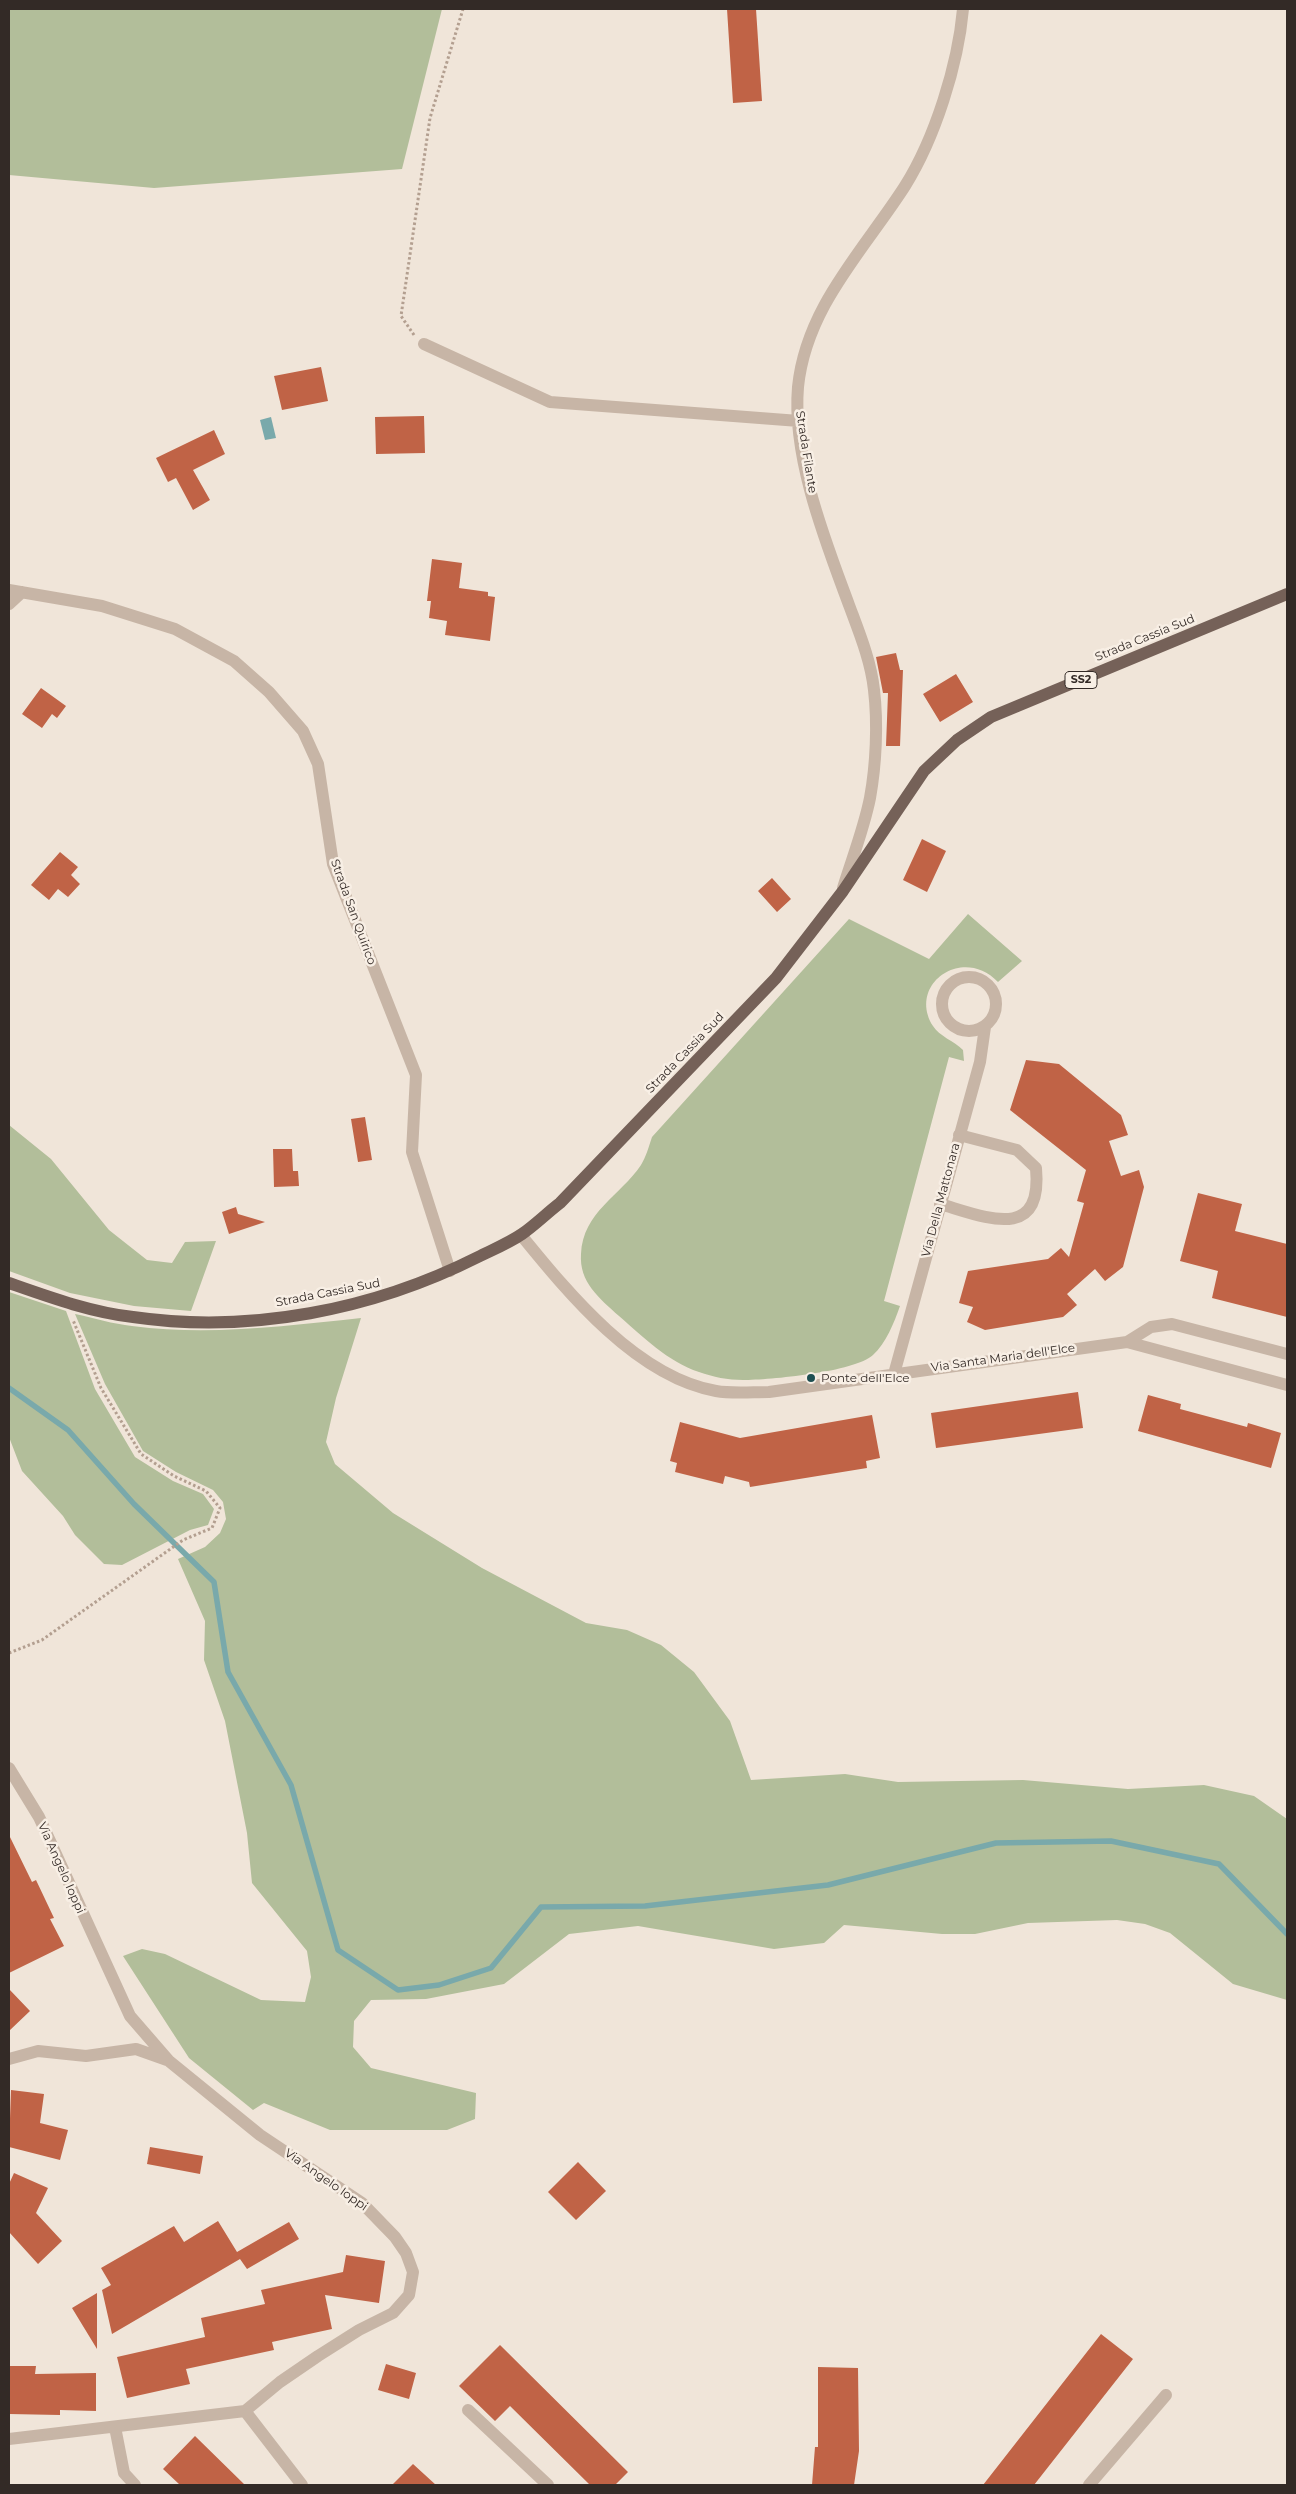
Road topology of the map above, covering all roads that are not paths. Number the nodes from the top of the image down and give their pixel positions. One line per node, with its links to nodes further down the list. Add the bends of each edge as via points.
1 (963, 9): 3 (street, Strada Filante, via 960,42 929,141 905,186 826,302 806,344 798,387)
2 (424, 344): 3 (street, via 550,402)
3 (799, 421): 7 (street, Strada Filante, via 809,486 862,640 874,690 875,746 870,798)
4 (15, 591): 6 (street); 12 (street, Strada San Quirico, via 102,606 175,629 234,660 269,692 303,731 318,764 333,864 416,1075 412,1152)
5 (1287, 594): 7 (main road, Strada Cassia Sud / SS2, via 991,717 957,740 924,771)
6 (9, 604)
7 (843, 891): 11 (main road, Strada Cassia Sud, via 776,978 560,1203)
8 (985, 1026): 8 (street, Via Della Mattonara, via 991,1020 996,1004 991,988 976,979 960,979 953,983 942,1004 948,1020 961,1030); 9 (street, Via Della Mattonara, via 980,1062)
9 (959, 1135): 10 (street, Via Della Mattonara); 10 (street, via 1017,1150 1036,1168 1038,1185 1030,1210 999,1221)
10 (940, 1204): 16 (street, Via Della Mattonara)
11 (521, 1235): 12 (main road, Strada Cassia Sud); 16 (street, Via Santa Maria dell'Elce, via 560,1282 626,1346 671,1376 716,1392 769,1392)
12 (450, 1270): 13 (main road, Strada Cassia Sud, via 395,1293 349,1305 249,1322 186,1322 132,1317 66,1304)
13 (9, 1283)
14 (1127, 1342): 15 (street, Via Santa Maria dell'Elce, via 1151,1327 1172,1324); 16 (street, Via Santa Maria dell'Elce); 17 (street, Via Santa Maria dell'Elce)
15 (1287, 1354)
16 (894, 1374)
17 (1287, 1385)
18 (9, 1768): 20 (street, Via Angelo Ioppi, via 39,1817 130,2016)
19 (9, 2059): 20 (street, via 38,2051 86,2056 136,2049)
20 (169, 2061): 23 (street, Via Angelo Ioppi, via 260,2135 362,2203 395,2237 414,2272 409,2295 393,2313 318,2356)
21 (1166, 2395): 29 (street)
22 (468, 2410): 28 (street)
23 (245, 2411): 24 (street); 27 (street)
24 (115, 2427): 25 (street); 26 (street, via 124,2473)
25 (9, 2439)
26 (135, 2485)
27 (302, 2485)
28 (548, 2485)
29 (1089, 2485)

